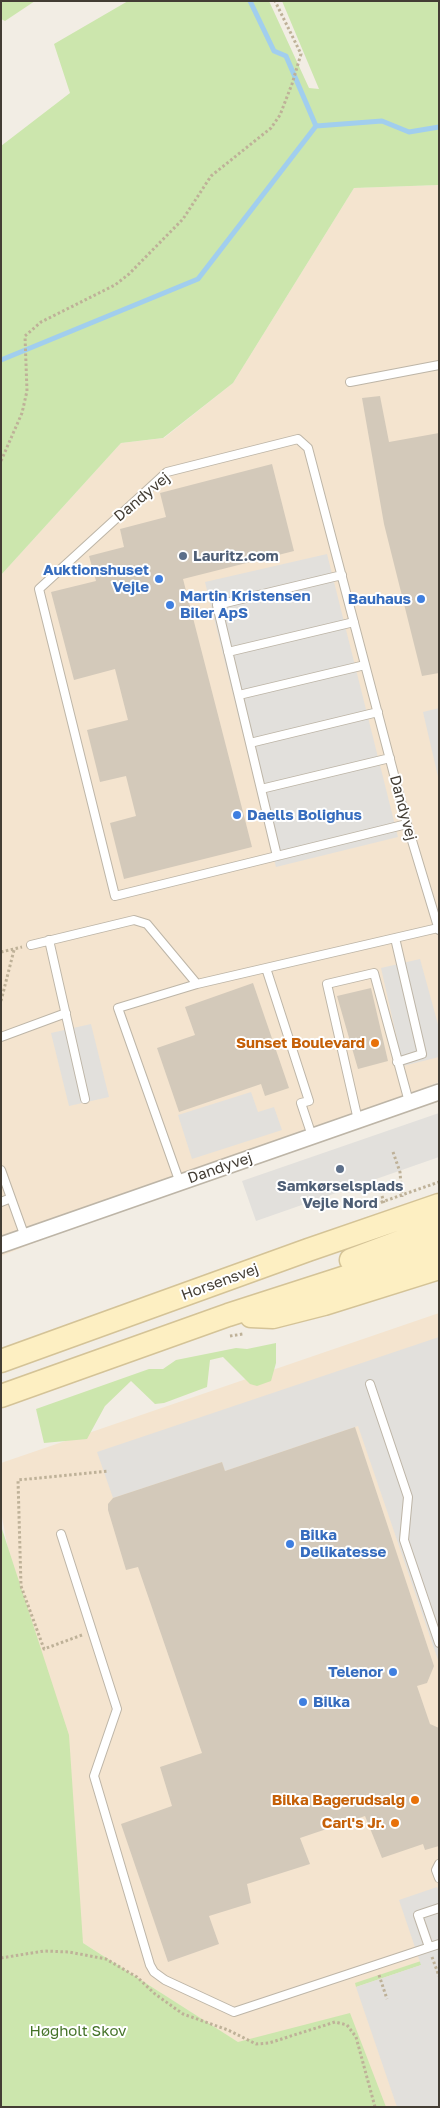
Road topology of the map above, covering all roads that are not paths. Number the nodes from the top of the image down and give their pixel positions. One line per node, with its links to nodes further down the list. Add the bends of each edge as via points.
1 (439, 365): 2 (lane)
2 (350, 382)
3 (342, 575): 4 (lane, Dandyvej); 5 (lane, via 217,605); 13 (lane, Dandyvej, via 308,448 298,439 167,472 39,589 115,896)
4 (354, 622): 5 (lane); 6 (lane, Dandyvej)
5 (228, 652): 7 (lane)
6 (366, 664): 7 (lane); 8 (lane, Dandyvej)
7 (238, 695): 9 (lane)
8 (378, 712): 9 (lane); 10 (lane, Dandyvej)
9 (250, 743): 11 (lane)
10 (390, 758): 11 (lane); 12 (lane, Dandyvej)
11 (261, 789): 13 (lane)
12 (407, 824): 13 (lane); 14 (lane, Dandyvej)
13 (277, 856)
14 (438, 929): 15 (lane)
15 (395, 938): 18 (lane); 22 (lane, via 422,1054)
16 (49, 940): 17 (lane); 19 (lane, via 134,920 147,924); 20 (lane)
17 (31, 945)
18 (266, 968): 19 (lane); 27 (lane, via 309,1101 301,1104)
19 (197, 984): 29 (lane, via 118,1008)
20 (66, 1013): 21 (lane); 24 (lane)
21 (1, 1038)
22 (397, 1062): 25 (lane); 26 (lane, via 374,974 327,984)
23 (439, 1092): 25 (street, Dandyvej)
24 (85, 1099)
25 (409, 1102): 26 (street, Dandyvej)
26 (358, 1120): 27 (street, Dandyvej)
27 (312, 1136): 29 (street, Dandyvej)
28 (1, 1170): 30 (lane)
29 (180, 1183): 34 (street, Dandyvej)
30 (11, 1198): 31 (lane); 34 (lane)
31 (1, 1202)
32 (439, 1205): 40 (main road, Horsensvej)
33 (439, 1227): 38 (main road, via 339,1265)
34 (25, 1237): 35 (street, Dandyvej)
35 (1, 1245)
36 (439, 1247): 38 (main road)
37 (439, 1268): 39 (main road, via 272,1317)
38 (270, 1302): 39 (main road)
39 (228, 1316): 44 (main road)
40 (35, 1348): 41 (main road, Horsensvej); 42 (main road, via 10,1371)
41 (1, 1361)
42 (1, 1374)
43 (370, 1384): 46 (lane, via 408,1497 404,1540)
44 (1, 1396)
45 (61, 1534): 51 (lane, via 117,1708 94,1776 154,1972 234,2012)
46 (439, 1643)
47 (439, 1864): 48 (lane, via 436,1870)
48 (439, 1878)
49 (439, 1908): 51 (lane, via 418,1914)
50 (439, 1944): 51 (lane)
51 (429, 1947)

